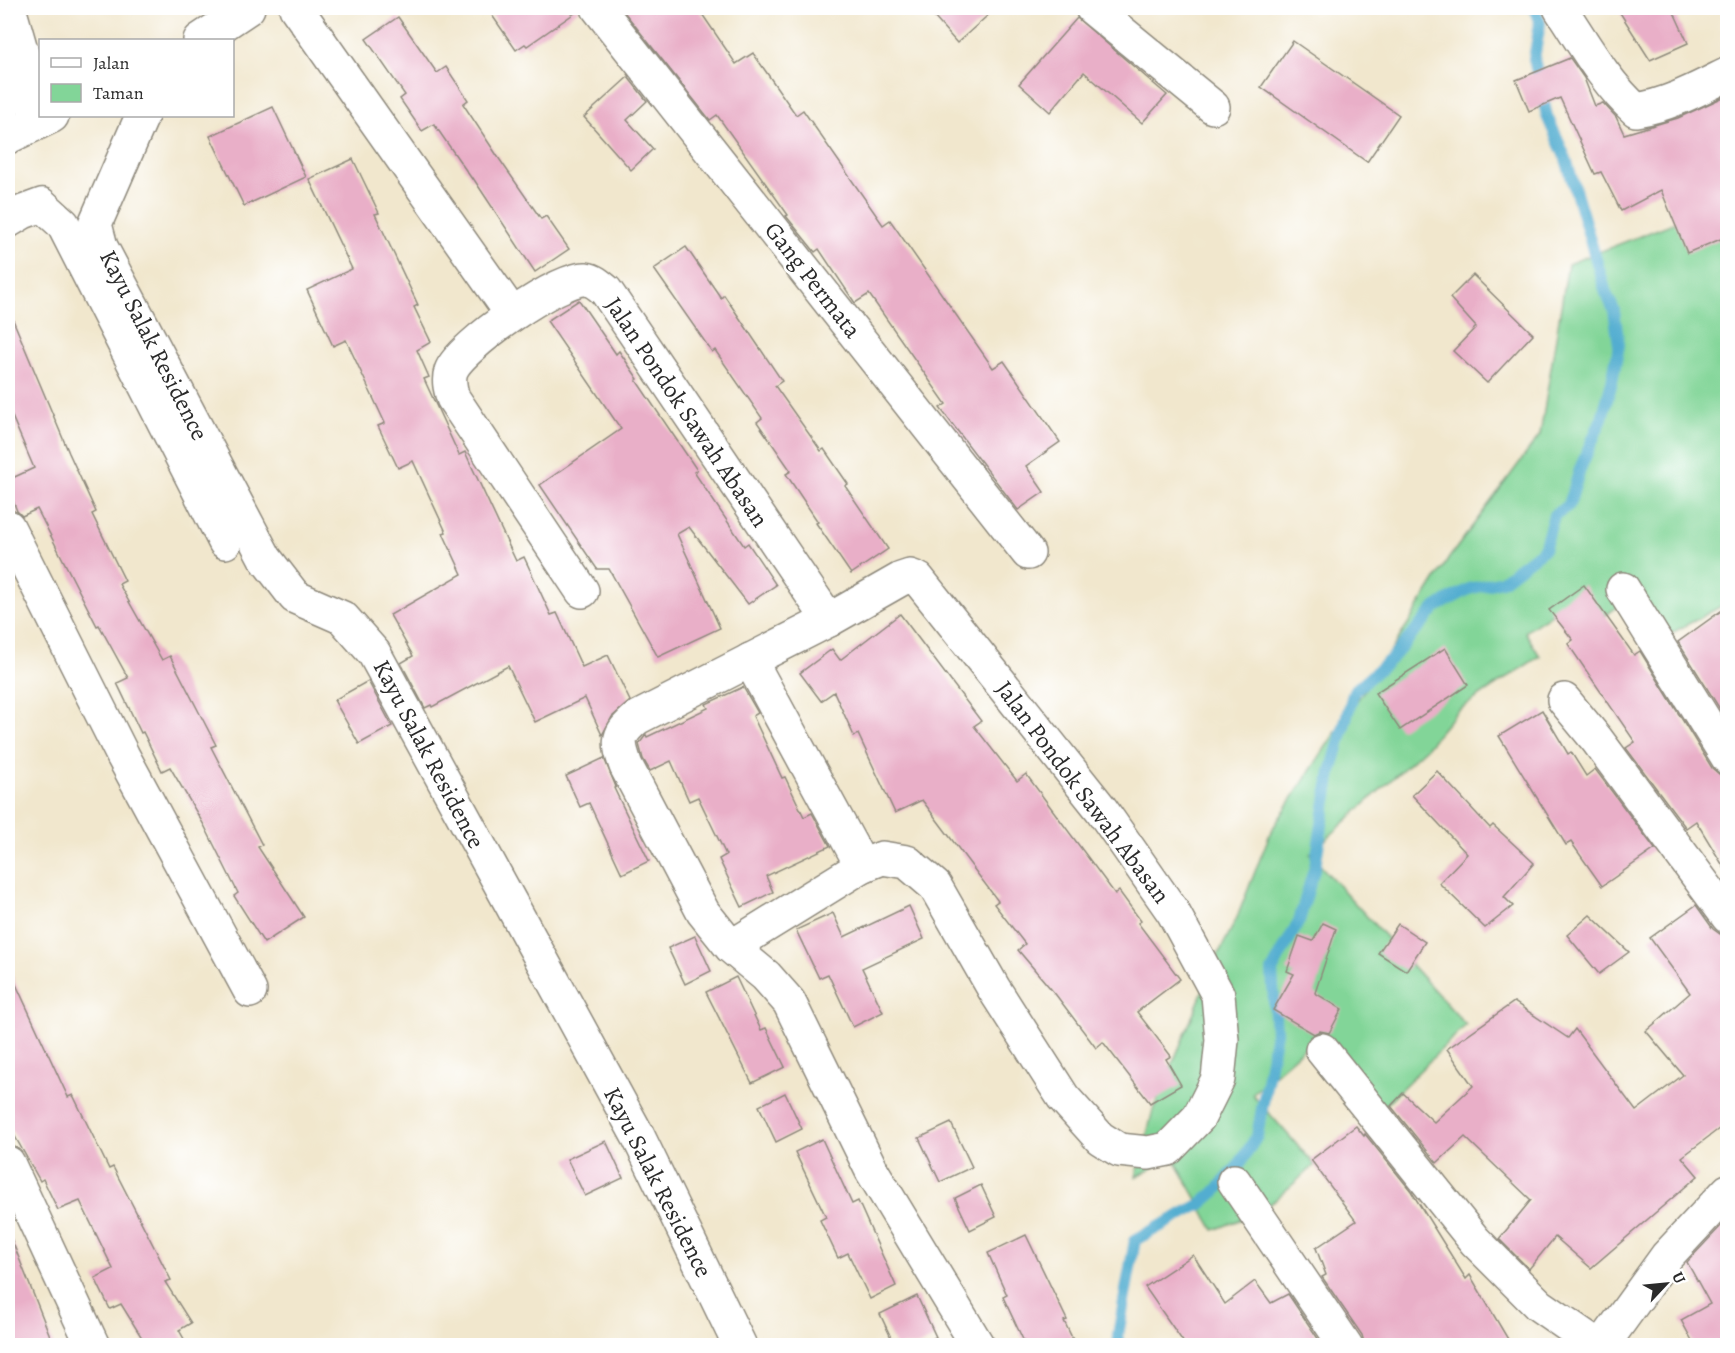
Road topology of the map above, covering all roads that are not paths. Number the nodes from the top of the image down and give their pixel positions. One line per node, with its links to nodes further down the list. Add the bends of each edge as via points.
1 (9, 8): 11 (street, via 24,60)
2 (248, 8): 7 (street)
3 (296, 8): 13 (street)
4 (598, 8): 16 (street, Gang Permata)
5 (1092, 8): 9 (street)
6 (1560, 8): 8 (street, via 1596,62 1636,110 1671,101)
7 (202, 39)
8 (1728, 74)
9 (1213, 107)
10 (142, 117): 32 (street, Kayu Salak Residence, via 95,224 101,247 265,558 295,597 343,618 374,653 638,1136)
11 (32, 125)
12 (8, 221): 15 (street, via 42,205 63,224)
13 (512, 314): 18 (street, Jalan Pondok Sawah Abasan, via 462,353 449,381 453,398); 19 (street, Jalan Pondok Sawah Abasan, via 571,281 586,279 606,291)
14 (8, 527): 26 (street, via 123,756)
15 (225, 542)
16 (1028, 553)
17 (1623, 589): 22 (street)
18 (582, 591)
19 (829, 620): 20 (street, Jalan Pondok Sawah Abasan); 23 (street, Jalan Pondok Sawah Abasan, via 901,579 918,579 1101,809 1173,912 1218,995 1222,1040 1218,1079 1199,1117 1168,1149 1148,1153 1119,1150 1100,1138 1063,1097 935,886 908,862 882,858)
20 (750, 660): 23 (street); 25 (street, Jalan Pondok Sawah Abasan, via 637,718 623,730 619,746 703,912)
21 (1564, 700): 24 (street)
22 (1728, 758)
23 (862, 866): 25 (street, Jalan Pondok Sawah Abasan)
24 (1728, 917)
25 (731, 947): 33 (street, Jalan Pondok Sawah Abasan, via 766,976 789,1002 872,1171)
26 (250, 991)
27 (1322, 1050): 35 (street, via 1475,1241 1539,1305)
28 (8, 1163): 31 (street)
29 (1234, 1181): 34 (street)
30 (1728, 1191): 35 (street, via 1667,1256)
31 (93, 1346)
32 (740, 1346)
33 (978, 1346)
34 (1346, 1346)
35 (1600, 1346)

